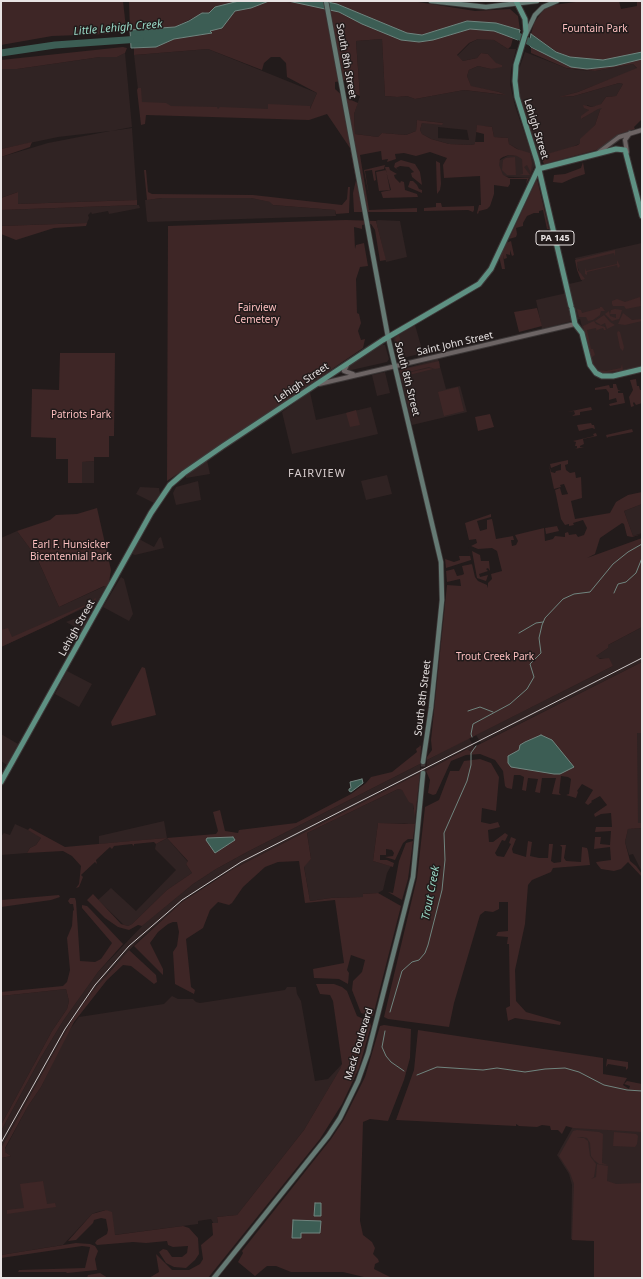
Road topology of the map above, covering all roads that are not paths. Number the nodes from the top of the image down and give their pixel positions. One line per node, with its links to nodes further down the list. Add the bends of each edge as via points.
1 (326, 1): 16 (main road, South 8th Street)
2 (431, 1): 7 (main road)
3 (503, 1): 7 (main road)
4 (537, 1): 6 (main road)
5 (557, 1): 8 (main road, via 539,11)
6 (516, 2): 7 (main road); 8 (main road, Lehigh Street / PA 145, via 525,19)
7 (486, 7)
8 (526, 33): 13 (main road, Lehigh Street / PA 145, via 516,65 515,89)
9 (642, 130): 10 (street)
10 (632, 132): 11 (street, via 625,137); 12 (street, via 619,137)
11 (627, 152): 12 (main road, via 616,148); 14 (main road)
12 (597, 154): 13 (main road)
13 (538, 169): 15 (main road, PA 145); 16 (main road, Lehigh Street, via 484,280 468,292)
14 (642, 216)
15 (576, 324): 18 (street, Saint John Street); 19 (main road, PA 145, via 582,333 590,365 598,375 613,376)
16 (388, 337): 17 (main road, Lehigh Street); 18 (main road, South 8th Street)
17 (356, 358): 20 (street, via 345,366 344,371); 21 (main road, Lehigh Street)
18 (395, 366): 20 (street, Saint John Street); 22 (main road, South 8th Street, via 439,551 442,575 443,593 437,653)
19 (642, 369)
20 (360, 374): 21 (street, Saint John Street)
21 (316, 385): 24 (main road, Lehigh Street, via 184,473 164,493)
22 (423, 762)
23 (423, 773): 25 (main road, Mack Boulevard, via 413,877 370,1047 358,1082 328,1136)
24 (1, 782)
25 (214, 1278)

